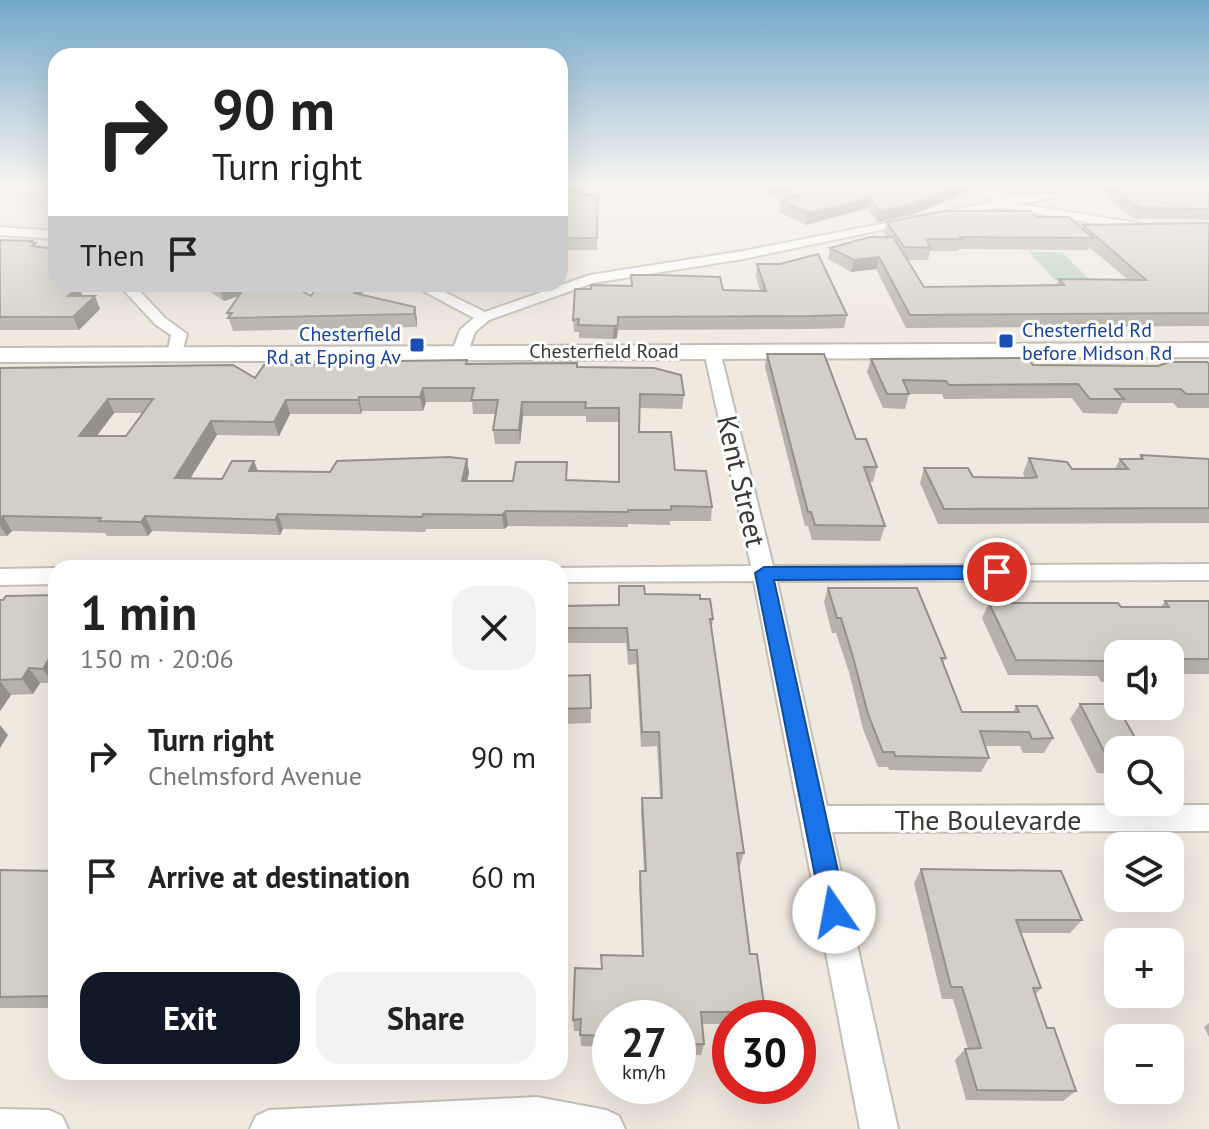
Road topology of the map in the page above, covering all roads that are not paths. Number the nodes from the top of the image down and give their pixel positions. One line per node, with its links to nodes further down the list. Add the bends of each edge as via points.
1 (825, 238): 2 (street, via 608,274)
2 (568, 288)
3 (132, 292): 10 (street, via 179,334)
4 (433, 292): 6 (street)
5 (556, 292): 6 (street)
6 (484, 317): 9 (street, via 468,330)
7 (1209, 350): 8 (street, Chesterfield Road)
8 (712, 351): 9 (street, Chesterfield Road); 13 (street, Kent Street)
9 (460, 352): 10 (street, Chesterfield Road)
10 (175, 354): 11 (street, Chesterfield Road)
11 (0, 355)
12 (1209, 572): 13 (street)
13 (764, 573): 14 (street); 18 (street, Kent Street)
14 (568, 574)
15 (48, 576): 16 (street)
16 (0, 577)
17 (1209, 818): 18 (street, The Boulevarde)
18 (814, 819): 23 (street, Kent Street)
19 (0, 1128): 20 (street)
20 (49, 1129)
21 (269, 1129): 22 (street, via 537,1116)
22 (606, 1129)
23 (879, 1129)

